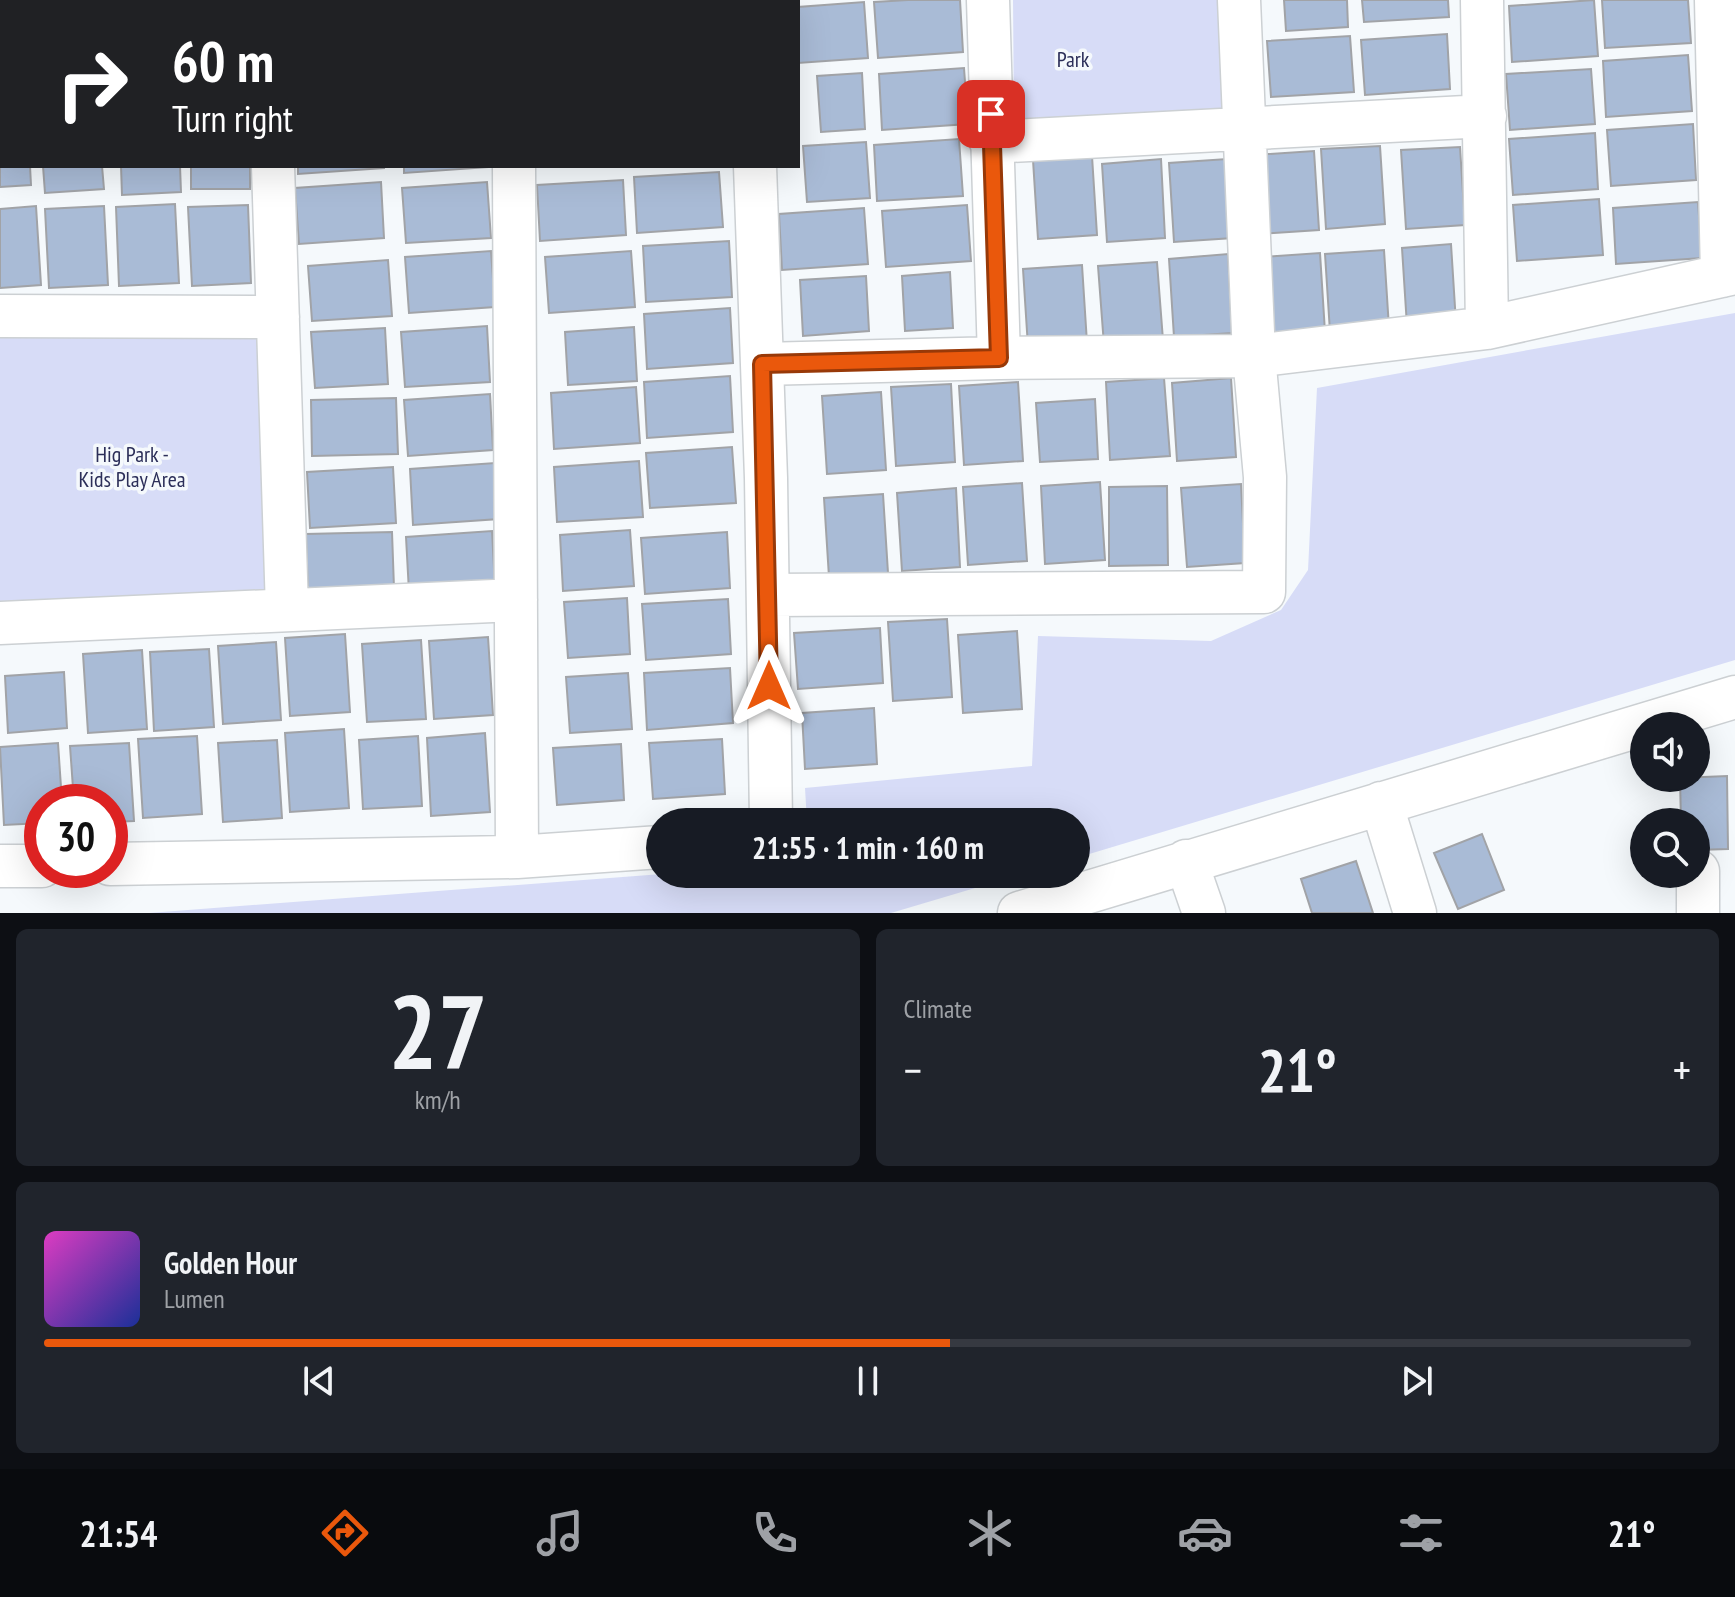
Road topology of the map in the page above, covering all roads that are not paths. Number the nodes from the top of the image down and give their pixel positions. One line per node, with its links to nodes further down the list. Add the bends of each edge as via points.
1 (988, 0): 7 (street)
2 (1239, 0): 6 (street)
3 (1482, 0): 5 (street)
4 (1716, 0): 11 (street)
5 (1485, 116): 6 (street); 14 (street)
6 (1243, 128): 7 (street); 15 (street)
7 (991, 142): 16 (street)
8 (273, 168): 13 (street)
9 (514, 168): 19 (street)
10 (755, 168): 17 (street)
11 (1728, 274): 14 (street)
12 (0, 316): 13 (street)
13 (278, 317): 20 (street)
14 (1487, 328): 15 (street)
15 (1254, 356): 16 (street); 18 (street, via 1265,477 1264,592)
16 (999, 358): 17 (street)
17 (762, 364): 18 (street)
18 (769, 595): 24 (street)
19 (516, 600): 20 (street); 26 (street)
20 (287, 610): 21 (street)
21 (0, 623)
22 (1735, 697): 23 (street)
23 (1381, 803): 27 (street); 34 (street)
24 (771, 808)
25 (646, 848): 26 (street)
26 (517, 857): 28 (street)
27 (1186, 861): 32 (street); 33 (street)
28 (128, 864)
29 (0, 866): 30 (street)
30 (24, 866)
31 (1698, 888): 35 (street)
32 (1019, 913)
33 (1204, 913)
34 (1415, 913)
35 (1698, 913)

